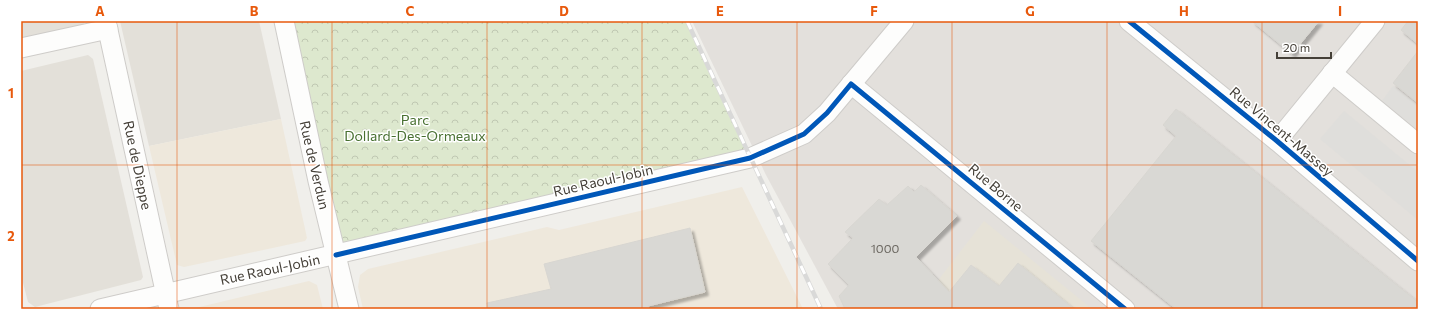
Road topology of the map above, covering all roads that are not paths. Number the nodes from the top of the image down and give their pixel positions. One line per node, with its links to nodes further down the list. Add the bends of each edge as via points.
1 (284, 21): 11 (street, Rue de Verdun)
2 (904, 21): 8 (street, Rue Raoul-Jobin)
3 (1129, 21): 9 (street, Rue Vincent-Massey)
4 (1375, 21): 7 (street)
5 (107, 25): 6 (street); 13 (street, Rue de Dieppe)
6 (21, 48)
7 (1332, 74): 9 (street); 10 (street)
8 (851, 84): 11 (street, Rue Raoul-Jobin, via 827,113 804,134 750,158); 16 (street, Rue Borne)
9 (1277, 141): 12 (street, Rue Vincent-Massey)
10 (1418, 144)
11 (336, 255): 13 (street, Rue Raoul-Jobin); 15 (street, Rue de Verdun)
12 (1418, 261)
13 (167, 301): 14 (street, Rue Raoul-Jobin)
14 (100, 309)
15 (349, 309)
16 (1125, 309)

